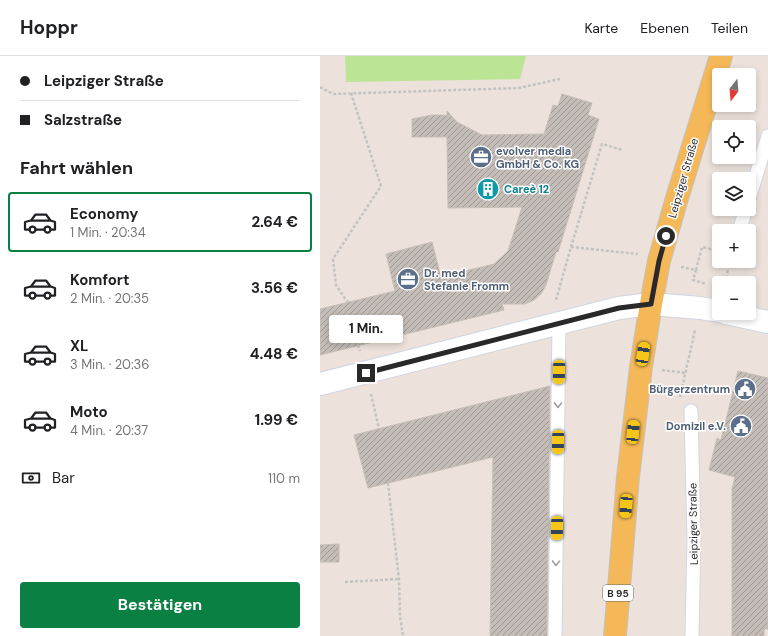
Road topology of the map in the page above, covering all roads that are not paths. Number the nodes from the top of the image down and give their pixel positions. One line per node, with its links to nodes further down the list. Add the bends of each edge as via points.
1 (721, 56): 4 (main road, Leipziger Straße / B 95, via 679,190 659,261)
2 (768, 136): 3 (lane)
3 (756, 176)
4 (651, 304): 5 (street); 8 (street, via 619,308); 12 (main road, Leipziger Straße / B 95, via 628,476)
5 (710, 310)
6 (756, 319): 7 (street)
7 (768, 322)
8 (559, 324): 9 (street); 11 (lane, one-way to 11)
9 (320, 384)
10 (691, 411): 13 (lane, Leipziger Straße, via 694,538)
11 (555, 636)
12 (615, 636)
13 (692, 636)

